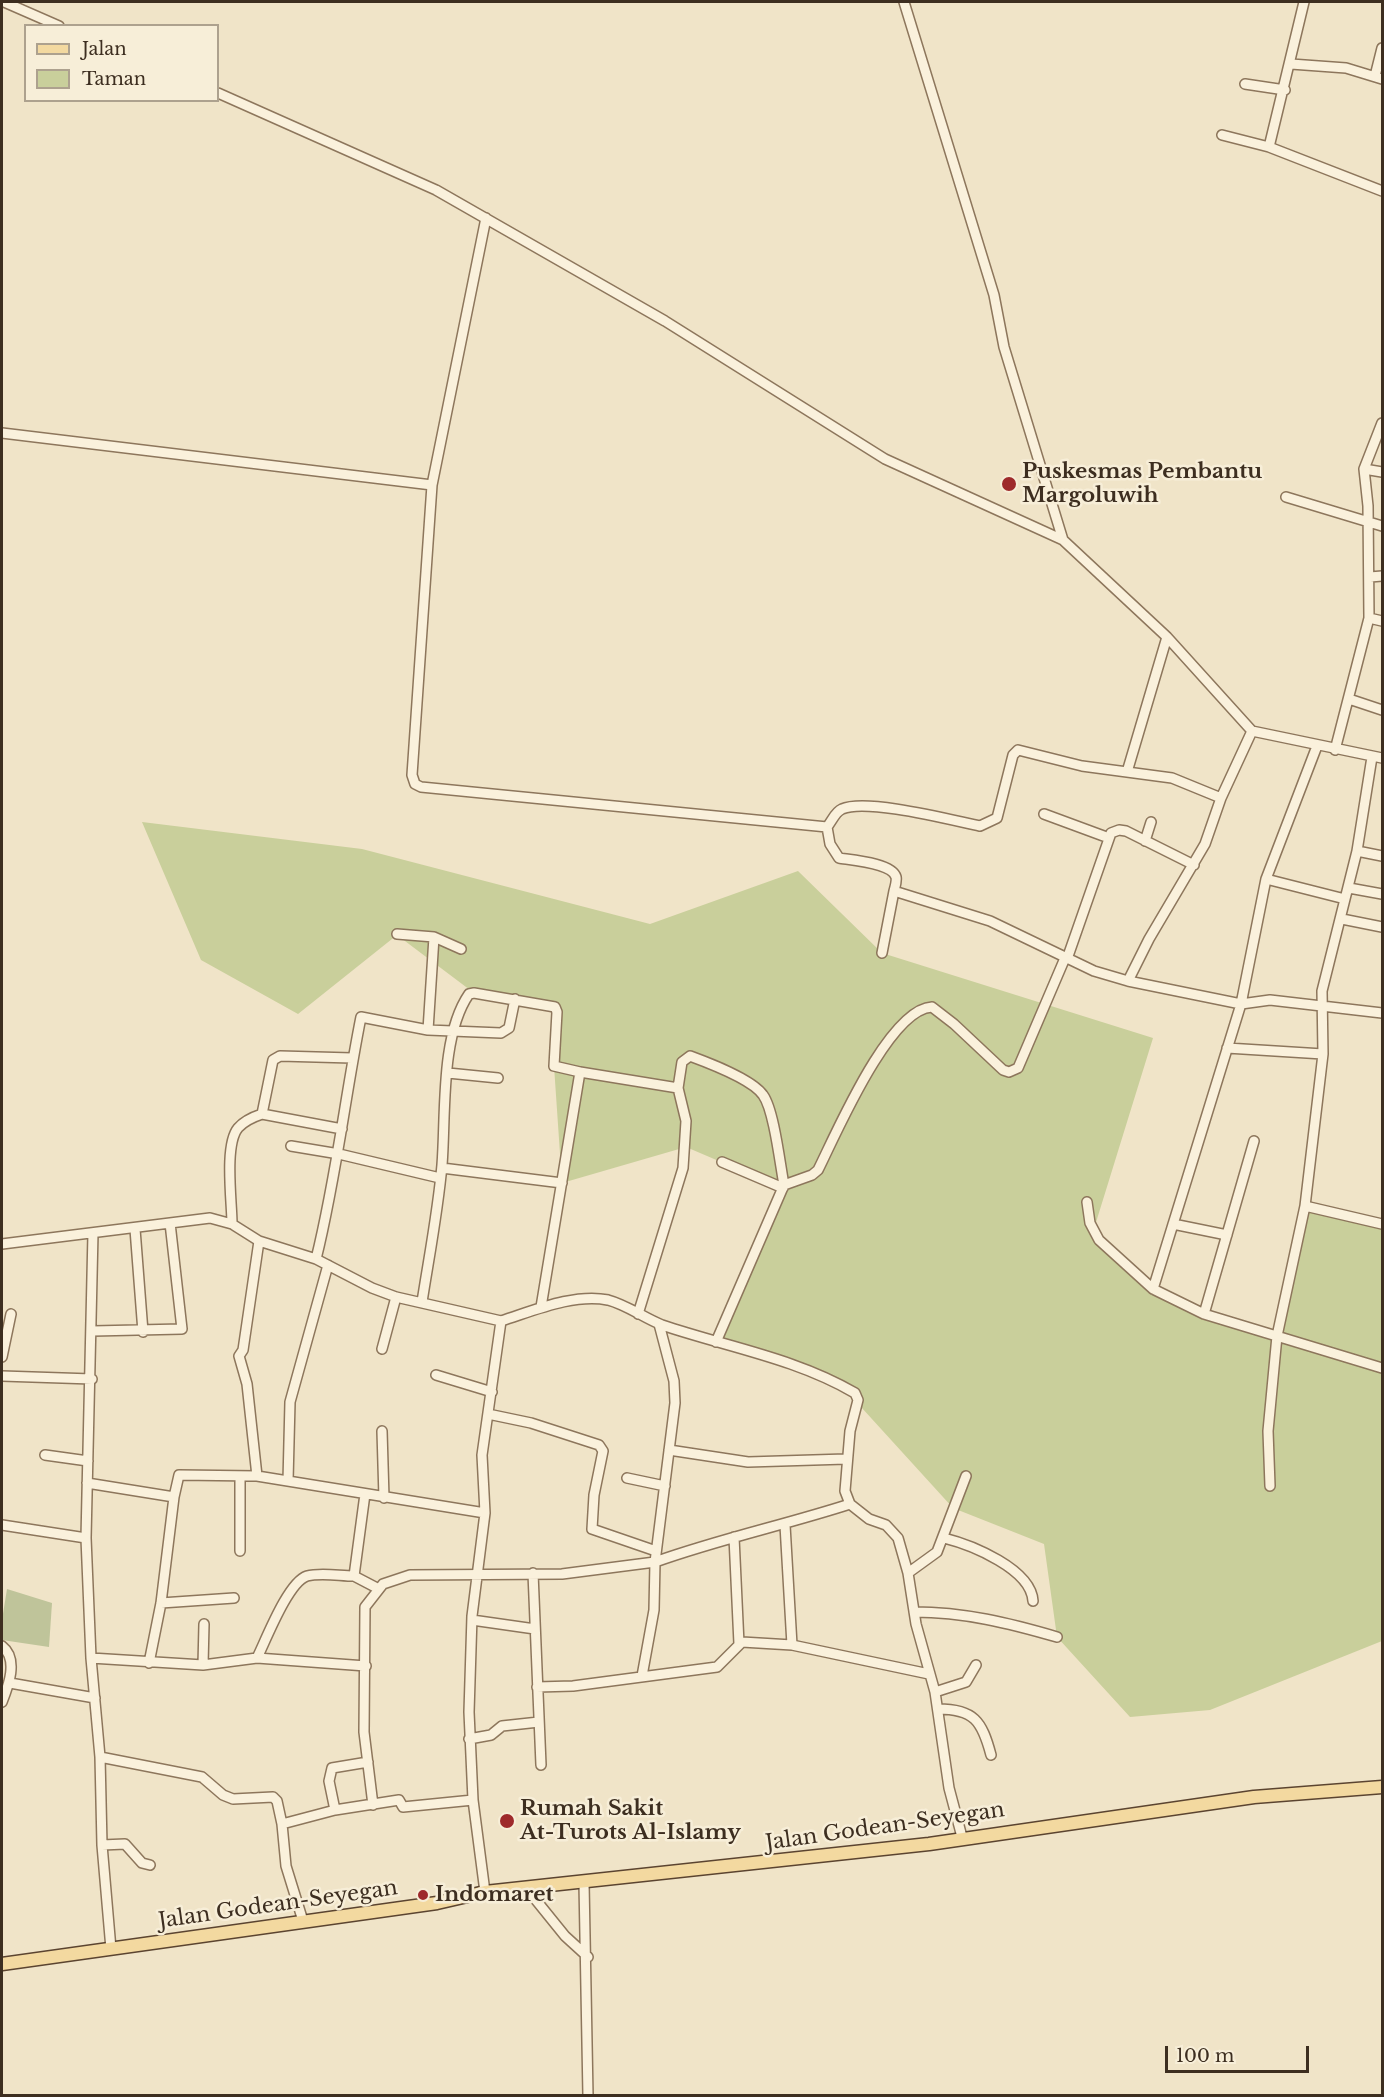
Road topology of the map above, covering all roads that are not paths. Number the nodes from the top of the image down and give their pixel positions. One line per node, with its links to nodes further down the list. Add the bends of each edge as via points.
1 (4, 2): 4 (street)
2 (904, 2): 23 (street, via 994,295 1004,347)
3 (1304, 2): 6 (street)
4 (54, 24)
5 (1383, 48): 7 (street)
6 (1291, 64): 7 (street, via 1346,68); 9 (street)
7 (1379, 78)
8 (1245, 84): 9 (street)
9 (1285, 90): 12 (street)
10 (219, 93): 14 (street, via 436,190)
11 (1222, 135): 12 (street)
12 (1269, 147): 13 (street)
13 (1383, 190)
14 (486, 218): 19 (street); 23 (street, via 665,321 885,459)
15 (1383, 423): 17 (street)
16 (2, 434): 19 (street)
17 (1364, 469): 18 (street); 21 (street)
18 (1383, 472)
19 (432, 485): 40 (street, via 412,775 415,784)
20 (1286, 497): 21 (street)
21 (1367, 523): 22 (street); 25 (street)
22 (1383, 526)
23 (1063, 540): 28 (street)
24 (1383, 576): 25 (street)
25 (1370, 577): 26 (street)
26 (1369, 618): 27 (street); 29 (street)
27 (1383, 621)
28 (1167, 637): 31 (street); 36 (street)
29 (1349, 699): 30 (street); 33 (street)
30 (1383, 710)
31 (1252, 731): 32 (street); 37 (street)
32 (1317, 746): 33 (street); 46 (street)
33 (1335, 750): 34 (street)
34 (1372, 757): 35 (street); 43 (street)
35 (1383, 758)
36 (1127, 772): 37 (street, via 1172,778); 40 (street, via 1082,766 1018,750 1013,755 997,818 989,824 980,826 859,806 837,812)
37 (1221, 798): 45 (street)
38 (1044, 814): 41 (street)
39 (1150, 822): 42 (street)
40 (827, 827): 48 (street, via 838,858 892,870)
41 (1109, 838): 42 (street, via 1119,830); 57 (street)
42 (1145, 841): 45 (street)
43 (1357, 851): 44 (street); 47 (street)
44 (1383, 856)
45 (1194, 865): 58 (street, via 1174,894)
46 (1266, 879): 50 (street); 60 (street)
47 (1348, 888): 49 (street); 50 (street)
48 (894, 891): 56 (street); 57 (street, via 990,921)
49 (1383, 894)
50 (1345, 899): 51 (street)
51 (1342, 919): 52 (street); 61 (street, via 1322,991)
52 (1383, 927)
53 (398, 934): 54 (street)
54 (434, 937): 55 (street); 63 (street)
55 (461, 949)
56 (882, 953)
57 (1066, 958): 58 (street); 80 (street, via 1018,1068 1003,1070 932,1007 917,1011 876,1054 818,1170)
58 (1128, 981): 60 (street)
59 (515, 999): 64 (street, via 505,1031); 64 (street, via 469,994); 68 (street, via 556,1008 554,1065)
60 (1241, 1004): 61 (street, via 1270,1000); 65 (street)
61 (1323, 1005): 62 (street); 66 (street)
62 (1383, 1012)
63 (428, 1030): 64 (street); 67 (street, via 361,1017)
64 (454, 1033): 69 (street)
65 (1227, 1048): 66 (street); 85 (street)
66 (1323, 1054): 82 (street)
67 (352, 1058): 72 (street, via 276,1057 268,1076); 73 (street)
68 (580, 1072): 71 (street); 79 (street)
69 (448, 1073): 70 (street); 78 (street)
70 (498, 1078)
71 (678, 1088): 80 (street, via 682,1062 690,1056 760,1091 768,1103); 99 (street, via 686,1121 683,1168)
72 (262, 1114): 73 (street); 84 (street, via 247,1120 233,1136)
73 (342, 1129): 76 (street)
74 (1254, 1141): 89 (street)
75 (291, 1146): 76 (street)
76 (339, 1154): 78 (street); 92 (street)
77 (722, 1162): 80 (street)
78 (441, 1173): 79 (street); 96 (street)
79 (562, 1183): 97 (street)
80 (783, 1186): 106 (street)
81 (1087, 1202): 94 (street, via 1090,1223 1099,1240)
82 (1305, 1206): 86 (street); 105 (street)
83 (170, 1223): 84 (street, via 210,1218); 87 (street); 104 (street, via 182,1328)
84 (232, 1224): 90 (street)
85 (1173, 1224): 89 (street); 94 (street)
86 (1383, 1224)
87 (135, 1229): 88 (street); 104 (street)
88 (93, 1233): 91 (street); 103 (street)
89 (1227, 1235): 100 (street)
90 (259, 1241): 92 (street); 121 (street, via 239,1356 247,1384)
91 (2, 1244)
92 (316, 1259): 93 (street)
93 (328, 1266): 95 (street); 124 (street, via 290,1402)
94 (1153, 1288): 100 (street)
95 (396, 1297): 96 (street); 107 (street)
96 (422, 1302): 101 (street)
97 (541, 1307): 99 (street, via 608,1300); 101 (street)
98 (11, 1314): 108 (street)
99 (638, 1314): 102 (street)
100 (1204, 1314): 105 (street)
101 (501, 1321): 113 (street)
102 (659, 1324): 106 (street); 116 (street, via 674,1381)
103 (93, 1331): 104 (street); 112 (street)
104 (143, 1332)
105 (1277, 1336): 109 (street); 127 (street, via 1268,1431)
106 (716, 1342): 118 (street, via 792,1363 855,1393 858,1400)
107 (382, 1349)
108 (2, 1357)
109 (1383, 1368)
110 (436, 1375): 113 (street)
111 (2, 1376): 112 (street)
112 (92, 1380): 119 (street)
113 (492, 1392): 114 (street)
114 (488, 1414): 132 (street, via 482,1455); 139 (street, via 599,1445 603,1451 592,1529)
115 (382, 1431): 130 (street)
116 (669, 1450): 118 (street, via 748,1462); 126 (street)
117 (45, 1455): 119 (street)
118 (846, 1459): 131 (street, via 845,1491)
119 (88, 1461): 125 (street)
120 (240, 1476): 121 (street); 129 (street, via 180,1474); 138 (street)
121 (257, 1476): 124 (street)
122 (966, 1476): 137 (street)
123 (627, 1478): 126 (street)
124 (288, 1481): 128 (street)
125 (87, 1483): 129 (street); 136 (street)
126 (665, 1486): 139 (street)
127 (1270, 1486)
128 (365, 1494): 130 (street); 143 (street)
129 (174, 1497): 148 (street)
130 (384, 1498): 132 (street)
131 (850, 1504): 134 (street); 142 (street, via 886,1525 898,1538)
132 (485, 1513): 144 (street)
133 (2, 1525): 136 (street)
134 (785, 1525): 135 (street); 155 (street)
135 (734, 1537): 140 (street); 154 (street)
136 (86, 1538): 157 (street)
137 (944, 1538): 142 (street, via 937,1552); 147 (street, via 973,1546 1025,1579)
138 (240, 1551)
139 (656, 1551): 140 (street)
140 (655, 1562): 141 (street, via 562,1574); 164 (street, via 654,1610)
141 (533, 1573): 144 (street); 152 (street)
142 (908, 1574): 149 (street)
143 (354, 1576): 145 (street); 158 (street, via 309,1575 302,1579)
144 (477, 1576): 145 (street, via 410,1575 394,1578); 150 (street)
145 (377, 1588): 162 (street, via 365,1606)
146 (234, 1598): 148 (street)
147 (1033, 1601)
148 (161, 1603): 159 (street)
149 (914, 1612): 153 (street, via 965,1614); 163 (street)
150 (472, 1620): 152 (street); 172 (street)
151 (204, 1624): 160 (street)
152 (535, 1629): 166 (street)
153 (1057, 1637)
154 (739, 1644): 155 (street); 164 (street, via 717,1668)
155 (792, 1645): 163 (street)
156 (2, 1646): 165 (street, via 8,1654)
157 (91, 1658): 159 (street); 168 (street)
158 (257, 1658): 160 (street); 162 (street)
159 (149, 1663): 160 (street)
160 (202, 1665)
161 (976, 1665): 167 (street, via 966,1682)
162 (366, 1666): 175 (street, via 364,1722)
163 (929, 1674): 167 (street)
164 (642, 1676): 166 (street)
165 (10, 1683): 168 (street); 169 (street)
166 (537, 1687): 171 (street)
167 (935, 1692): 170 (street)
168 (95, 1698): 174 (street)
169 (2, 1702)
170 (938, 1709): 173 (street, via 960,1709 969,1714 985,1730); 182 (street, via 949,1788)
171 (539, 1722): 172 (street, via 502,1726 491,1736); 176 (street)
172 (469, 1738): 178 (street)
173 (991, 1755)
174 (100, 1757): 181 (street, via 202,1777 223,1796 273,1797 278,1802); 183 (street)
175 (368, 1762): 179 (street); 180 (street, via 332,1768 329,1781)
176 (541, 1765)
177 (1383, 1787): 182 (main road, Jalan Godean-Seyegan, via 1212,1802)
178 (473, 1800): 179 (street, via 404,1807 399,1800); 187 (street)
179 (373, 1804): 180 (street)
180 (335, 1810): 181 (street)
181 (282, 1824): 188 (street, via 286,1866)
182 (962, 1837): 185 (main road, Jalan Godean-Seyegan)
183 (102, 1845): 184 (street, via 125,1844 142,1863); 189 (street)
184 (150, 1864)
185 (584, 1883): 186 (main road, Jalan Godean-Seyegan); 190 (street)
186 (527, 1889): 187 (main road, Jalan Godean-Seyegan); 190 (street, via 565,1936)
187 (485, 1892): 188 (main road, Jalan Godean-Seyegan)
188 (303, 1921): 189 (main road, Jalan Godean-Seyegan)
189 (111, 1949): 191 (main road, Jalan Godean-Seyegan)
190 (588, 1957): 192 (street)
191 (2, 1964)
192 (588, 2096)

